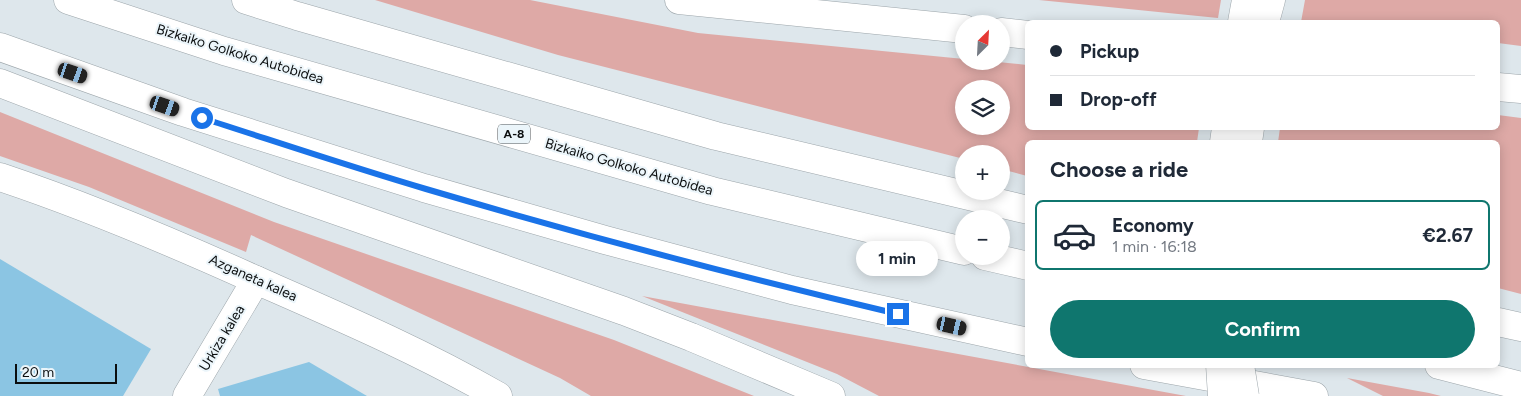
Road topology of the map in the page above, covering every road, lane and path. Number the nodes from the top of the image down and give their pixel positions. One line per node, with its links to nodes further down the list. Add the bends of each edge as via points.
1 (68, 0): 19 (main road, Bizkaiko Golkoko Autobidea / A-8, via 224,51 712,191)
2 (246, 0): 18 (main road, via 716,136)
3 (679, 0): 8 (main road)
4 (1246, 0): 6 (main road)
5 (1271, 0): 7 (main road)
6 (1242, 20)
7 (1266, 20)
8 (955, 28)
9 (1010, 33): 10 (main road)
10 (1025, 35)
11 (0, 47): 25 (main road, via 184,112 424,188 605,240 792,290)
12 (1500, 68): 13 (main road)
13 (1521, 70)
14 (0, 83): 33 (main road, via 286,193 624,311)
15 (1500, 87): 16 (main road)
16 (1521, 89)
17 (0, 177): 22 (main road, Azganeta kalea, via 82,206)
18 (1025, 209)
19 (955, 249)
20 (1010, 262): 21 (main road)
21 (1025, 265)
22 (256, 280): 31 (main road, Urkiza kalea); 32 (main road, Azganeta kalea, via 397,343)
23 (1500, 322): 24 (main road)
24 (1521, 327)
25 (1025, 341)
26 (1160, 368): 36 (main road)
27 (1220, 368): 34 (main road, bridge)
28 (1241, 368): 35 (main road, bridge)
29 (1451, 368): 30 (main road)
30 (1521, 386)
31 (187, 396)
32 (498, 396)
33 (831, 396)
34 (1222, 396)
35 (1246, 396)
36 (1314, 396)

